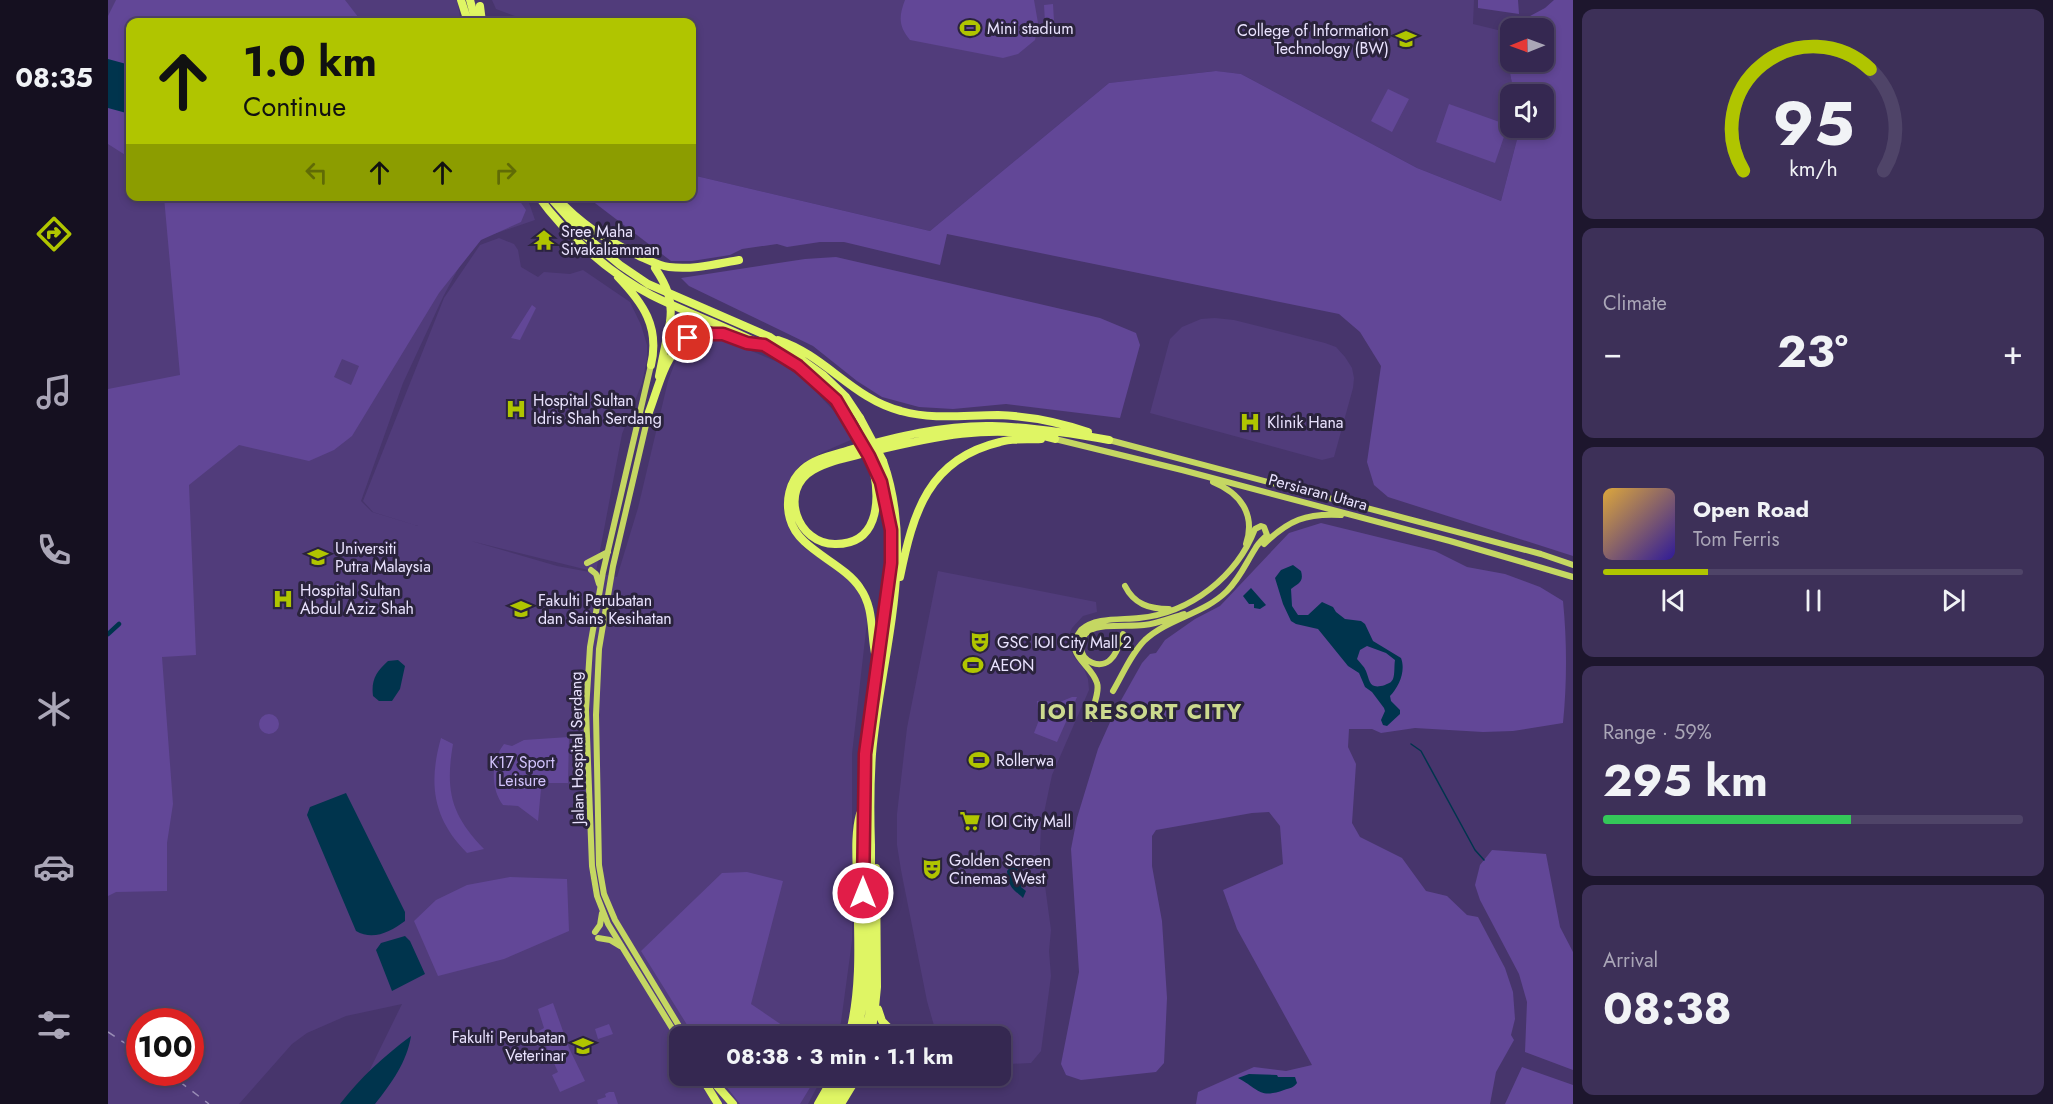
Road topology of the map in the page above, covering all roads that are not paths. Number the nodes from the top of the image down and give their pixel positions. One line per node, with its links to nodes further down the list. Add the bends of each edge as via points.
1 (461, 0): 4 (highway)
2 (470, 0): 5 (highway)
3 (479, 3): 6 (highway)
4 (467, 18)
5 (475, 18)
6 (481, 18)
7 (542, 201): 12 (highway, via 578,243)
8 (553, 201): 13 (highway, via 583,234 648,284)
9 (560, 201): 10 (highway, via 598,235)
10 (648, 260): 11 (highway, via 682,268); 16 (highway, bridge, via 668,288 671,300 670,322)
11 (739, 260)
12 (605, 263): 14 (highway, via 649,294); 15 (highway, via 645,310 653,343)
13 (770, 337): 18 (highway, via 792,344 823,362 860,393 902,412 1044,420); 33 (highway, bridge, via 823,375 846,397 883,461 897,530)
14 (764, 345): 16 (highway, via 723,334 688,338 670,357); 19 (highway, bridge, via 789,359 836,400)
15 (651, 366): 22 (main road, Jalan Hospital Serdang)
16 (649, 412): 45 (main road, Jalan Hospital Serdang, via 598,650 599,864 604,894 615,920)
17 (1055, 439): 19 (highway, via 990,432 939,436 832,461 805,475 796,492 796,514 803,529 815,539 844,544 860,538 870,527 877,492); 20 (main road, Persiaran Utara); 33 (highway, via 1001,441 970,452 933,484 922,498 911,528)
18 (1109, 440): 26 (main road, Persiaran Utara, via 1541,554); 35 (highway, via 1023,427 962,427 884,440 824,458 803,469 789,494 790,520 800,537 860,587 872,615)
19 (871, 459): 35 (highway, via 881,482 891,530 891,563)
20 (1182, 470): 21 (main road, Persiaran Utara); 23 (main road, via 1224,486 1244,504 1249,526)
21 (1353, 516): 24 (main road, via 1296,519 1276,532); 28 (main road, Persiaran Utara)
22 (608, 552): 25 (main road); 30 (main road, Jalan Hospital Serdang)
23 (1242, 553): 24 (main road, via 1255,529 1264,527 1267,535); 31 (main road, via 1212,589)
24 (1251, 558): 32 (main road, via 1228,590)
25 (588, 562)
26 (1573, 566)
27 (591, 570): 30 (main road)
28 (1573, 577)
29 (1125, 586): 31 (main road, via 1144,606)
30 (600, 588): 41 (main road, Jalan Hospital Serdang, via 590,647 586,710 592,866)
31 (1173, 609): 37 (main road, via 1150,617 1090,623 1078,633 1077,655 1098,688)
32 (1199, 610): 34 (main road, via 1143,625 1095,628 1081,641 1082,652 1093,663 1107,663); 36 (main road, via 1143,641)
33 (890, 625): 39 (highway, via 872,755)
34 (1123, 634)
35 (877, 662): 38 (highway)
36 (1113, 691)
37 (1090, 719)
38 (863, 804): 40 (highway); 46 (highway, via 858,825 858,973)
39 (870, 825): 40 (highway); 43 (highway, via 877,894)
40 (867, 856): 47 (highway); 48 (highway, via 871,981)
41 (603, 911): 42 (main road, Jalan Hospital Serdang); 42 (main road, via 597,935)
42 (621, 946): 44 (main road, Jalan Hospital Serdang)
43 (876, 999): 49 (highway); 50 (highway)
44 (671, 1026)
45 (679, 1026)
46 (851, 1026)
47 (859, 1026)
48 (866, 1026)
49 (872, 1026)
50 (887, 1026)
51 (711, 1086): 58 (highway)
52 (713, 1086): 59 (highway)
53 (715, 1086): 60 (highway)
54 (828, 1086): 61 (highway)
55 (836, 1086): 62 (highway)
56 (844, 1086): 63 (highway)
57 (853, 1086): 64 (highway)
58 (718, 1104)
59 (726, 1104)
60 (733, 1104)
61 (818, 1104)
62 (825, 1104)
63 (834, 1104)
64 (841, 1104)

